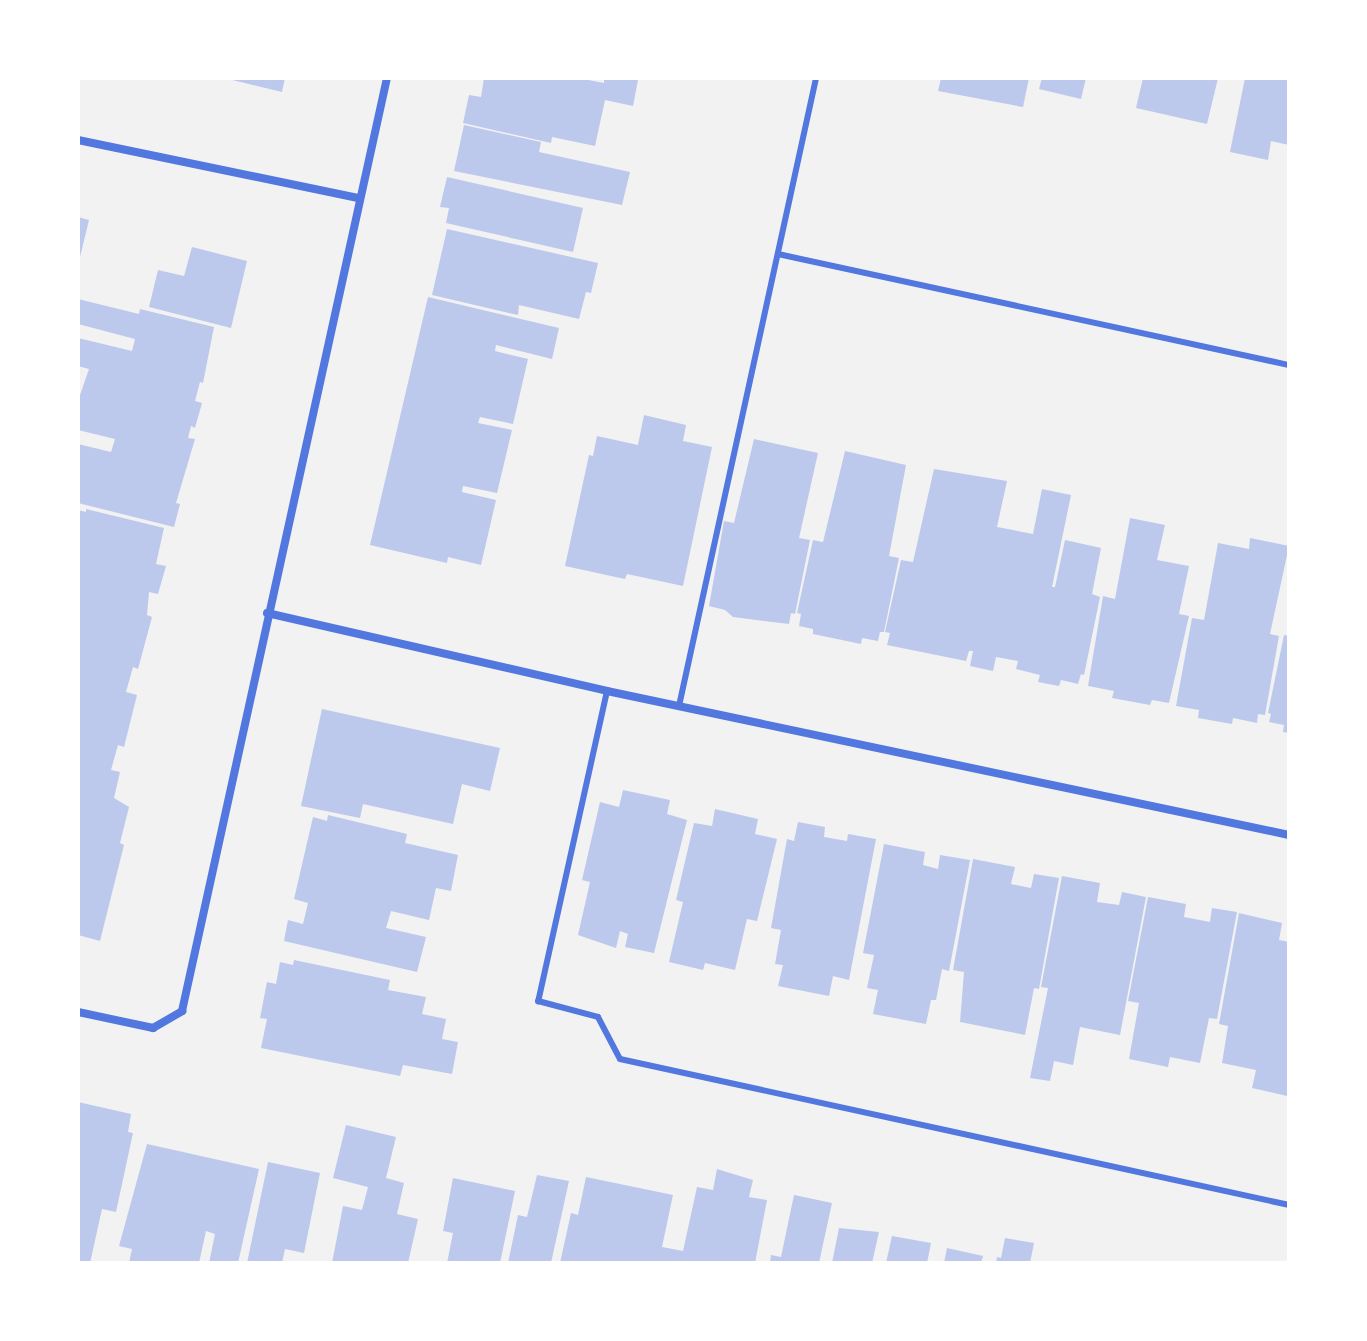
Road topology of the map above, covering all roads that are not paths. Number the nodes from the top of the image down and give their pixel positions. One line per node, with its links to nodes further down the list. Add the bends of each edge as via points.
1 (387, 78): 4 (street)
2 (816, 78): 5 (lane)
3 (78, 140): 4 (street)
4 (358, 198): 7 (street)
5 (778, 254): 6 (lane); 9 (lane)
6 (1289, 365)
7 (267, 613): 8 (street); 11 (street, via 182,1011 153,1028)
8 (607, 691): 9 (street); 12 (lane, via 538,1001 598,1017 620,1059)
9 (679, 706): 10 (street)
10 (1289, 835)
11 (78, 1012)
12 (1289, 1205)

